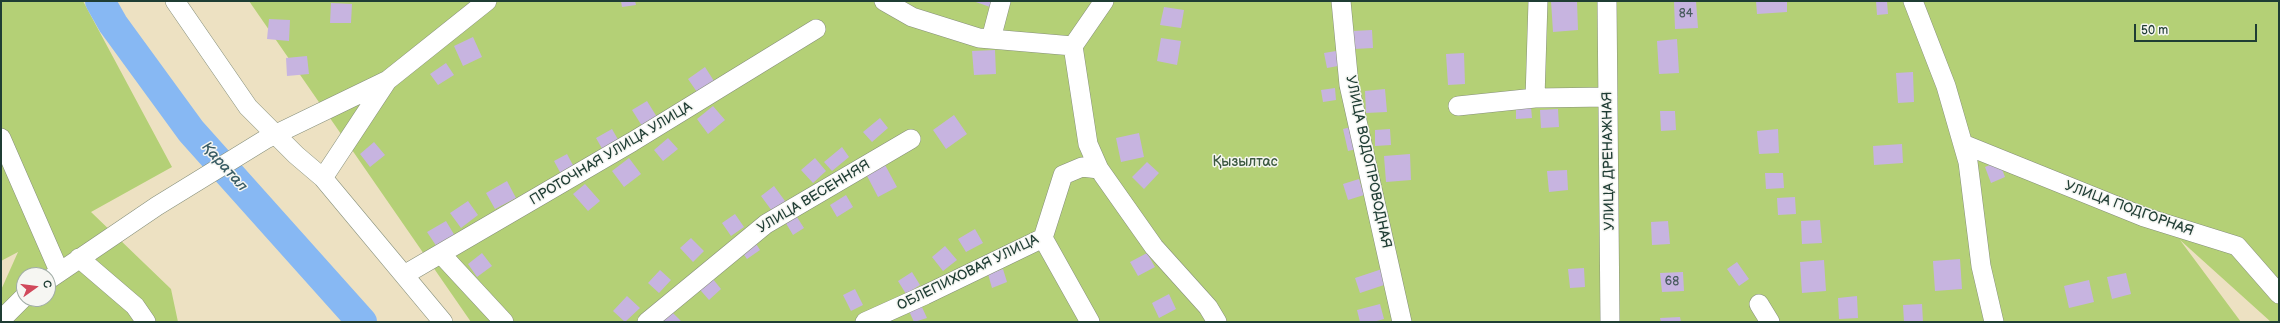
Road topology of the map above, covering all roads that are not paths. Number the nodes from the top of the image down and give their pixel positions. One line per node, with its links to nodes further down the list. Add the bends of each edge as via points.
1 (175, 1): 17 (street)
2 (487, 1): 13 (street)
3 (884, 1): 11 (street, via 912,16 979,38)
4 (1000, 1): 11 (street)
5 (1104, 1): 12 (street)
6 (1341, 1): 40 (street, УЛИЦА ВОДОПРОВОДНАЯ, via 1350,85)
7 (1538, 1): 15 (street)
8 (1607, 1): 14 (street, УЛИЦА ДРЕНАЖНАЯ)
9 (1913, 1): 20 (street, via 1946,86)
10 (816, 29): 24 (street, ПРОТОЧНАЯ УЛИЦА УЛИЦА, via 632,142)
11 (991, 39): 12 (street)
12 (1073, 46): 21 (street, via 1088,144)
13 (388, 80): 17 (street); 22 (street)
14 (1608, 97): 15 (street); 41 (street, УЛИЦА ДРЕНАЖНАЯ)
15 (1535, 98): 16 (street)
16 (1458, 106)
17 (271, 137): 22 (street); 25 (street, via 157,206)
18 (1, 138): 26 (street)
19 (911, 139): 36 (street, УЛИЦА ВЕСЕННЯЯ, via 766,224)
20 (1963, 144): 29 (street, УЛИЦА ПОДГОРНАЯ, via 2144,217 2237,246); 43 (street, via 1968,162 1981,266)
21 (1099, 168): 23 (street, ОБЛЕПИХОВАЯ УЛИЦА, via 1082,167 1062,174); 39 (street, via 1154,247 1208,307)
22 (323, 178): 28 (street)
23 (1044, 238): 37 (street, ОБЛЕПИХОВАЯ УЛИЦА); 38 (street)
24 (441, 254): 28 (street, ПРОТОЧНАЯ УЛИЦА УЛИЦА); 35 (street)
25 (79, 258): 27 (street); 33 (street, via 135,306)
26 (51, 267)
27 (56, 275)
28 (404, 275): 34 (street)
29 (2279, 294)
30 (16, 304): 32 (street)
31 (1759, 304): 42 (street)
32 (1, 320)
33 (146, 322)
34 (443, 322)
35 (504, 322)
36 (647, 322)
37 (865, 322)
38 (1090, 322)
39 (1217, 322)
40 (1402, 322)
41 (1610, 322)
42 (1770, 322)
43 (1994, 322)

